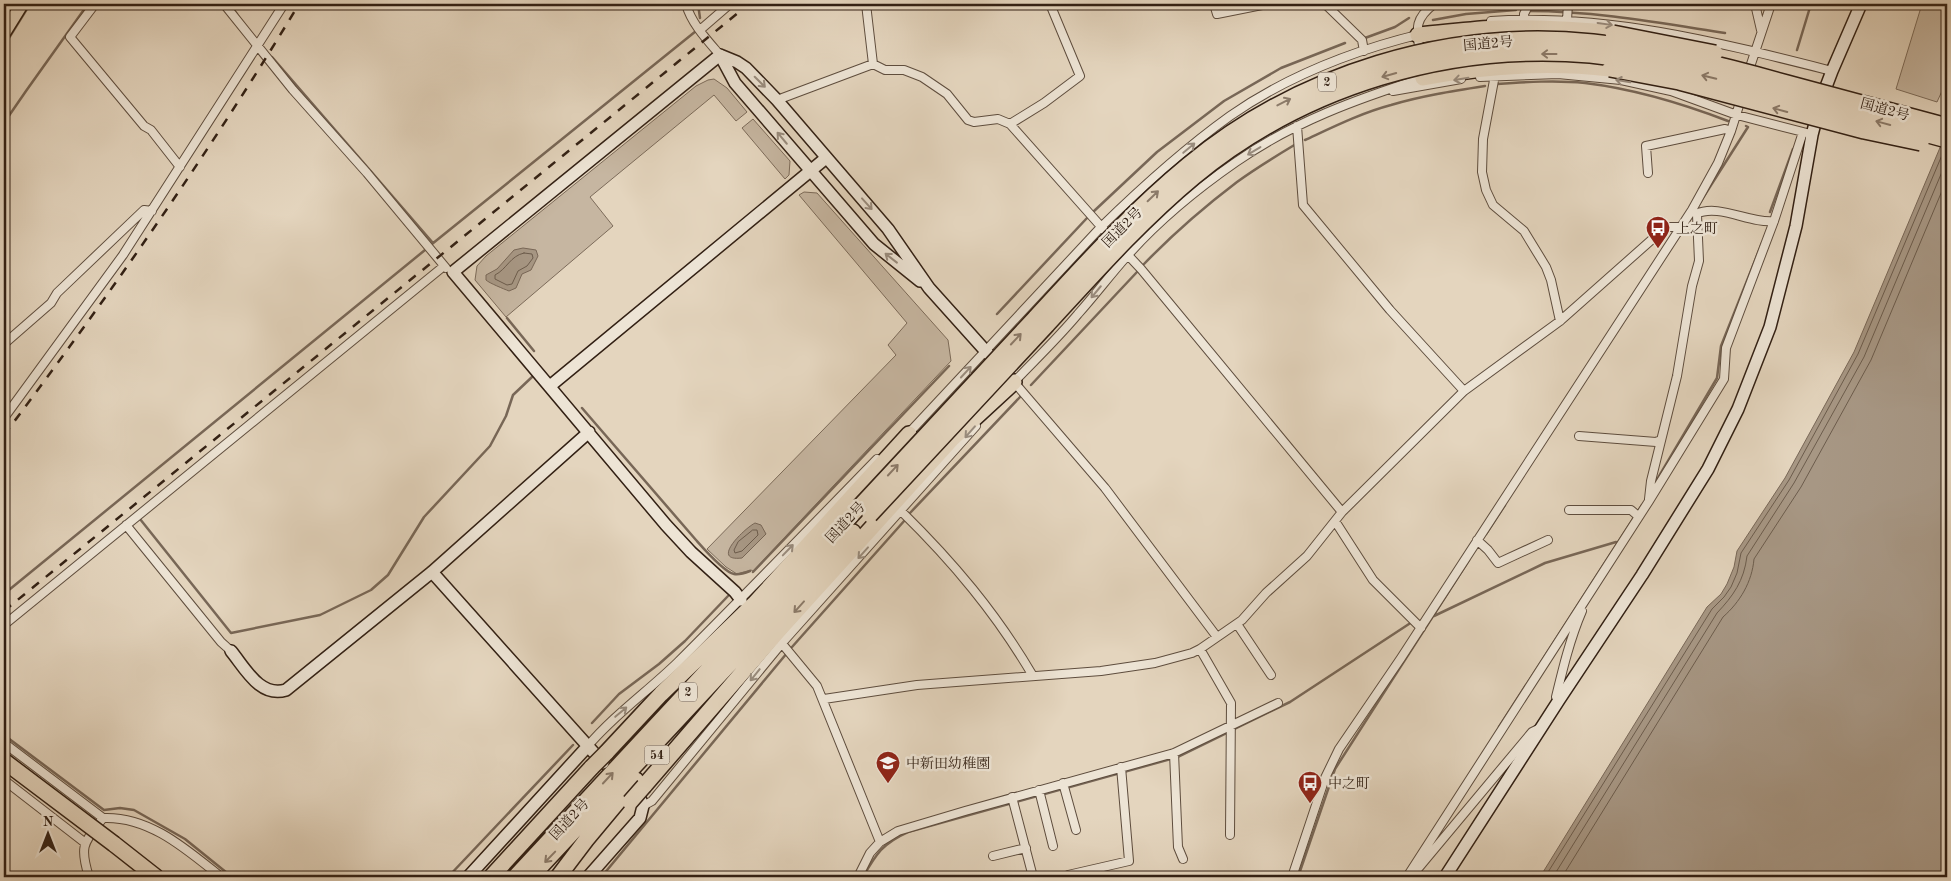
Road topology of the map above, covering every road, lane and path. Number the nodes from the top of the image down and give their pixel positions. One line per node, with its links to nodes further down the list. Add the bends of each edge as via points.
1 (22, 4): 21 (main road)
2 (95, 4): 45 (street, via 70,37)
3 (224, 4): 24 (street)
4 (284, 4): 24 (street)
5 (686, 4): 19 (street)
6 (730, 4): 19 (street)
7 (866, 4): 28 (street)
8 (1050, 4): 37 (street, via 1080,76)
9 (1214, 4): 10 (street, via 1217,14)
10 (1267, 4)
11 (1325, 4): 25 (street, via 1362,40)
12 (1434, 4): 22 (street, via 1420,17)
13 (1529, 4): 18 (street)
14 (1755, 4): 20 (street)
15 (1770, 4): 20 (street)
16 (1862, 4): 29 (street)
17 (1568, 12): 18 (street); 23 (street, one-way to 23)
18 (1524, 20): 22 (street, via 1463,24)
19 (700, 30): 27 (street)
20 (1761, 30): 26 (street)
21 (4, 33)
22 (1418, 35): 25 (street); 31 (street); 36 (highway, bridge, via 1524,27 1613,33 1710,52)
23 (1684, 37): 26 (street); 32 (street)
24 (258, 48): 45 (street); 54 (street)
25 (1364, 51): 51 (street, one-way to 25, via 1175,159 1232,115 1297,79)
26 (1754, 51): 29 (street); 35 (street)
27 (720, 55): 34 (street, one-way to 34, via 746,68); 46 (street, one-way to 27, via 735,83); 54 (street)
28 (873, 64): 34 (street); 37 (street, via 885,70 913,72 928,80 947,94 968,120 998,119)
29 (1832, 71): 41 (street)
30 (1495, 75): 32 (street, one-way to 30, via 1590,76); 33 (street, one-way to 33); 56 (street, via 1483,140 1482,172 1486,190 1493,205 1524,231 1546,267)
31 (1423, 78): 33 (street); 43 (highway, one-way to 31, bridge, via 1854,129 1671,80 1610,69 1563,65 1507,66)
32 (1671, 91): 35 (street)
33 (1379, 92): 38 (street)
34 (777, 100): 44 (street)
35 (1737, 115): 40 (street); 41 (street)
36 (1947, 119)
37 (1010, 124): 51 (street)
38 (1297, 126): 53 (street, one-way to 53, via 1237,161 1205,185 1172,211); 61 (street, via 1303,205 1390,310)
39 (1947, 126): 68 (highway, 国道2号 / 2, one-way to 39, bridge, via 1100,248 1158,191 1217,142 1247,123 1281,103 1345,75 1412,55 1478,43 1522,39 1592,42 1704,61)
40 (1731, 131): 47 (street, via 1725,129 1646,146); 49 (street)
41 (1808, 134): 50 (street); 91 (street, via 1796,226 1770,327 1738,409 1708,469 1642,576)
42 (1947, 140): 68 (highway, 国道2号 / 2, one-way to 68, bridge, via 1700,75 1590,56 1524,54 1450,60 1349,88 1286,116 1255,134 1168,200)
43 (1947, 148)
44 (826, 158): 46 (street); 55 (street, one-way to 55, via 888,229)
45 (180, 167): 48 (street)
46 (810, 171): 55 (street, one-way to 46, via 874,244); 60 (street)
47 (1648, 173)
48 (152, 211): 57 (street, via 144,210 126,225 57,293 51,303); 62 (street)
49 (1694, 212): 50 (street, via 1733,213 1763,222); 52 (street); 66 (street, via 1700,261)
50 (1774, 221): 67 (street, via 1726,348 1724,378)
51 (1101, 227): 53 (street); 58 (street)
52 (1681, 228): 56 (street, via 1666,227); 75 (street)
53 (1128, 255): 59 (street, one-way to 59); 71 (street)
54 (448, 269): 60 (street); 74 (street)
55 (930, 288): 58 (street)
56 (1560, 321): 61 (street)
57 (4, 344)
58 (986, 351): 59 (street); 64 (street, one-way to 58)
59 (1014, 382): 70 (street, one-way to 70); 84 (street, via 1105,488); 104 (highway, one-way to 104, via 952,439 780,629)
60 (550, 386): 63 (street)
61 (1464, 391): 71 (street)
62 (4, 418)
63 (589, 432): 77 (street); 79 (street, via 666,525 735,592)
64 (909, 434): 79 (street, one-way to 64, via 889,446); 99 (highway, via 754,604 661,694)
65 (1579, 436): 66 (street)
66 (1661, 440): 67 (street)
67 (1649, 501): 72 (street)
68 (865, 510): 83 (highway, 国道2号 / 2); 125 (highway, 国道2号 / 2, one-way to 68)
69 (1569, 510): 72 (street, via 1630,510)
70 (901, 511): 85 (street, one-way to 85); 89 (street, via 984,602)
71 (1342, 512): 73 (street)
72 (1636, 515): 78 (street)
73 (1335, 521): 80 (street, via 1307,556); 82 (street, via 1373,580)
74 (126, 525): 81 (street); 87 (street)
75 (1477, 540): 76 (street, via 1498,563); 82 (street)
76 (1548, 540)
77 (432, 572): 87 (street, via 286,690 270,691 261,687); 96 (street)
78 (1583, 602): 91 (street, via 1565,657 1556,698); 132 (street)
79 (742, 603): 96 (street, one-way to 79)
80 (1237, 624): 84 (street); 88 (street)
81 (4, 625)
82 (1421, 628): 131 (street, via 1339,749 1325,778)
83 (757, 635): 126 (highway, 国道2号 / 2, one-way to 126); 127 (highway, 54)
84 (1216, 637): 86 (street)
85 (779, 641): 90 (street, via 818,686); 104 (street, one-way to 104, via 652,801)
86 (1200, 649): 89 (street, via 1155,663); 94 (street, via 1231,703)
87 (231, 651)
88 (1271, 675)
89 (1032, 676): 90 (street, via 917,685)
90 (824, 699): 110 (street)
91 (1559, 700): 93 (street)
92 (1278, 702): 94 (street)
93 (1544, 726): 133 (street, via 1532,732); 134 (street)
94 (1232, 728): 97 (street); 108 (street)
95 (4, 743): 106 (street)
96 (587, 746): 99 (street); 123 (street)
97 (1174, 756): 100 (street); 115 (street, via 1178,847)
98 (4, 761): 113 (highway, bridge)
99 (600, 761): 124 (highway)
100 (1121, 771): 102 (street); 116 (street, via 1130,862)
101 (4, 780): 109 (street)
102 (1064, 786): 103 (street); 107 (street)
103 (1040, 793): 105 (street); 111 (street)
104 (638, 797): 117 (street, via 640,818); 128 (highway)
105 (1013, 801): 110 (street, via 908,827); 112 (street)
106 (103, 818): 109 (street); 122 (street, via 133,820 177,842)
107 (1076, 830)
108 (1230, 835)
109 (84, 842): 118 (street, via 83,860)
110 (880, 842): 129 (street, via 870,853)
111 (1053, 846)
112 (1026, 848): 114 (street); 130 (street)
113 (130, 856): 119 (highway); 120 (highway); 121 (highway)
114 (993, 856)
115 (1183, 859)
116 (1068, 874)
117 (592, 876)
118 (89, 877)
119 (150, 877)
120 (156, 877)
121 (162, 877)
122 (222, 877)
123 (468, 877)
124 (491, 877)
125 (515, 877)
126 (531, 877)
127 (558, 877)
128 (563, 877)
129 (858, 877)
130 (1033, 877)
131 (1292, 877)
132 (1406, 877)
133 (1412, 877)
134 (1446, 877)

